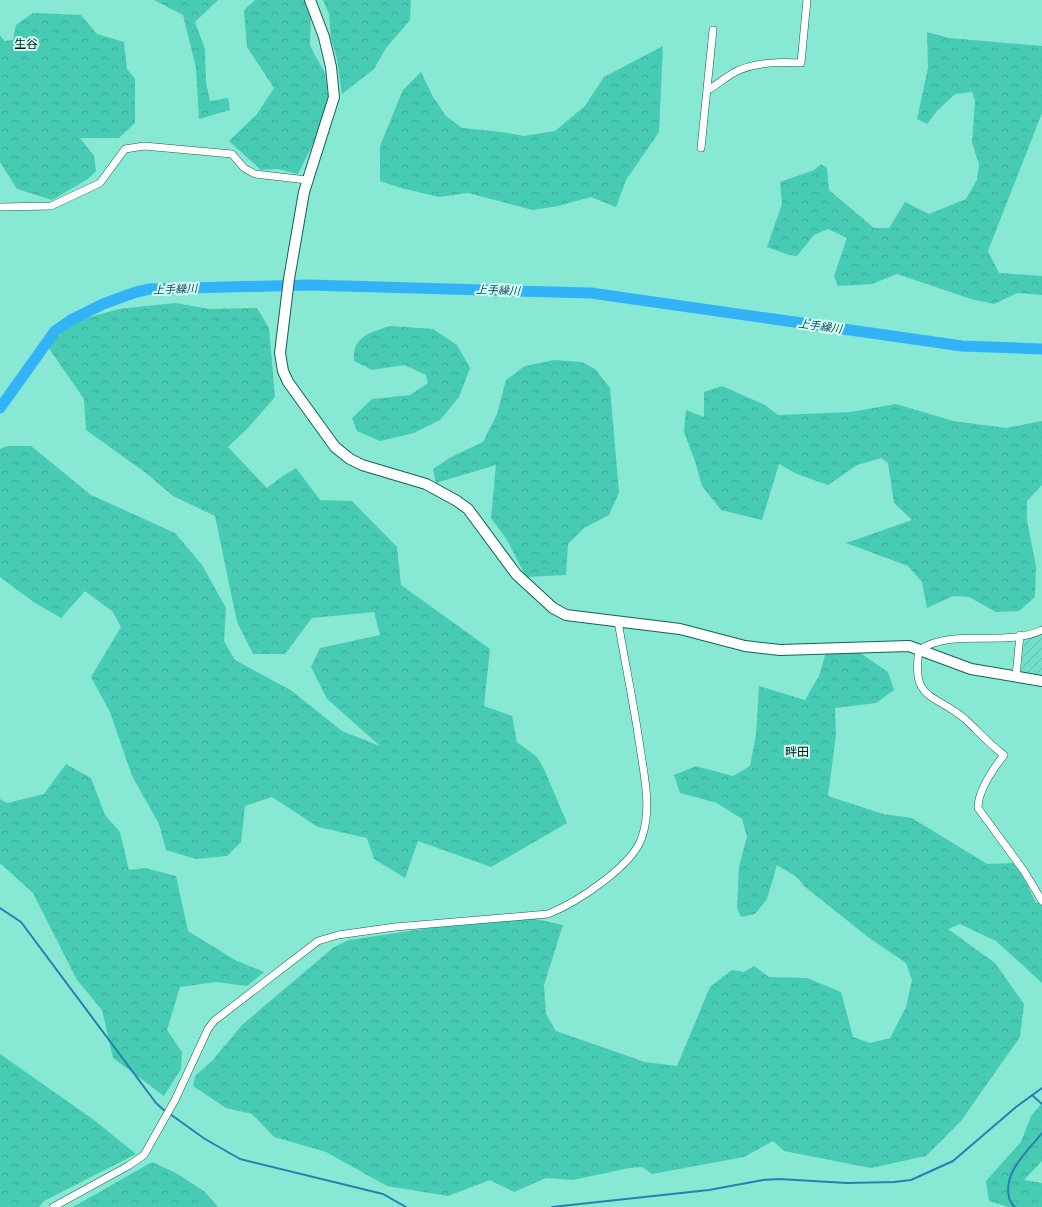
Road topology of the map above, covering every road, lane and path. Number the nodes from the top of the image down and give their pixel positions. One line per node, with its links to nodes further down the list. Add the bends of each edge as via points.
1 (310, 0): 6 (street, via 330,60 334,96)
2 (807, 0): 4 (street, via 801,63 752,65 738,70)
3 (713, 30): 4 (street)
4 (708, 90): 5 (street)
5 (701, 148)
6 (307, 180): 7 (street, via 255,174 244,168 232,154 133,146 125,148 100,183 51,206); 8 (street, via 289,280 280,353 283,371 300,400 335,447 350,459 426,484 468,509 516,574 559,612)
7 (0, 207)
8 (618, 621): 11 (street, via 680,629 763,649 909,646); 15 (street, via 636,718 647,804 642,837 627,860 595,887 548,914 395,927 338,935 318,941 214,1021 175,1100 144,1155)
9 (1042, 630): 10 (street)
10 (1020, 636): 11 (street, via 954,639 929,643); 12 (street)
11 (919, 650): 12 (street, via 971,669); 14 (street, via 917,676 925,692 964,719 1004,755 991,771 978,808 1024,871)
12 (1016, 676): 13 (street)
13 (1042, 681)
14 (1042, 901)
15 (53, 1207)

